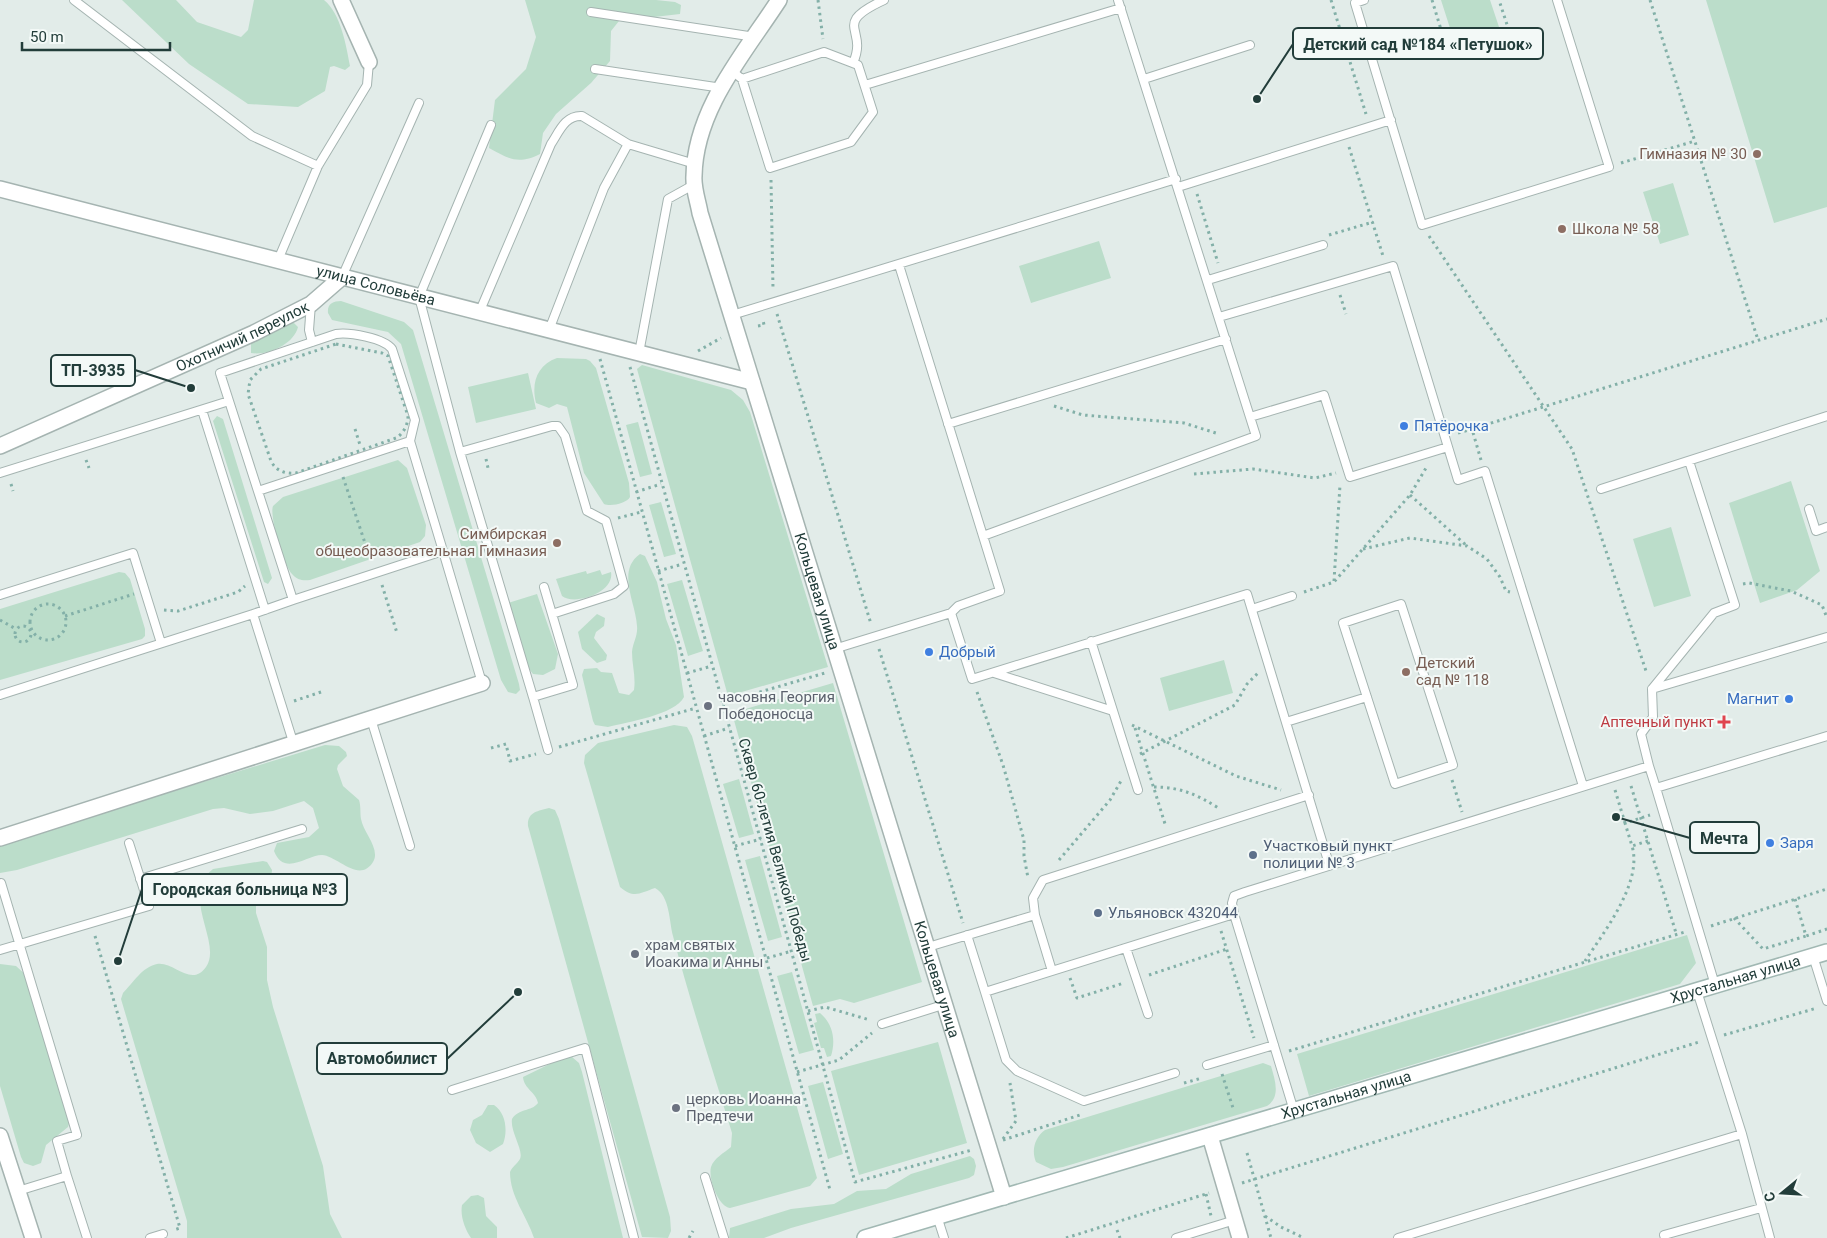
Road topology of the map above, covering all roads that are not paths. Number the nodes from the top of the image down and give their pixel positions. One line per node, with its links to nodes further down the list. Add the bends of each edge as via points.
1 (74, 0): 23 (lane, via 252,136)
2 (341, 0): 11 (street)
3 (778, 0): 9 (street, Кольцевая улица)
4 (884, 0): 12 (lane, via 854,20 852,26 858,45)
5 (1364, 0): 19 (lane, via 1355,3)
6 (1557, 0): 19 (lane, via 1609,167 1422,225)
7 (1119, 4): 15 (lane); 16 (lane)
8 (591, 12): 9 (lane)
9 (755, 37): 14 (street, Кольцевая улица)
10 (1250, 45): 15 (lane)
11 (369, 62): 23 (lane, via 367,85)
12 (852, 62): 14 (lane, via 824,52); 16 (lane, via 858,65)
13 (595, 69): 17 (lane)
14 (737, 75): 16 (lane, via 770,168 851,142 873,112); 17 (street, Кольцевая улица)
15 (1144, 79): 24 (lane)
16 (865, 85)
17 (722, 88): 22 (street, Кольцевая улица, via 707,113 696,147)
18 (419, 103): 30 (lane)
19 (1391, 120): 24 (lane, via 1194,182)
20 (491, 125): 32 (lane)
21 (628, 144): 22 (lane); 34 (lane, via 582,116 574,116 567,121 551,144); 37 (lane, via 604,188)
22 (695, 164): 25 (street, Кольцевая улица)
23 (318, 166): 28 (lane)
24 (1177, 183): 29 (lane); 31 (lane)
25 (695, 184): 35 (street, Кольцевая улица, via 700,213); 40 (lane, via 668,199)
26 (0, 189): 28 (street, улица Соловьёва)
27 (1323, 245): 31 (lane)
28 (278, 260): 30 (street, улица Соловьёва)
29 (899, 265): 35 (lane); 46 (lane)
30 (342, 277): 32 (street, улица Соловьёва); 33 (street, Охотничий переулок)
31 (1208, 280): 36 (lane)
32 (419, 297): 34 (street, улица Соловьёва); 50 (lane)
33 (311, 304): 39 (lane); 48 (street, Охотничий переулок, via 254,333)
34 (479, 313): 37 (street, улица Соловьёва)
35 (732, 315): 41 (street, Кольцевая улица)
36 (1219, 317): 38 (lane); 49 (lane, via 1393,266)
37 (549, 330): 40 (street, улица Соловьёва)
38 (1226, 339): 45 (lane); 46 (lane)
39 (312, 342): 42 (lane, via 220,373); 47 (lane, via 347,333 389,345 415,420)
40 (632, 352): 41 (street, улица Соловьёва)
41 (752, 382): 71 (street, Кольцевая улица)
42 (229, 401): 43 (lane); 54 (lane)
43 (202, 410): 52 (lane); 64 (lane)
44 (1827, 416): 51 (lane)
45 (1250, 417): 49 (lane, via 1324,395 1350,477); 57 (lane, via 1256,436)
46 (948, 424): 57 (lane)
47 (410, 441): 54 (lane); 58 (lane)
48 (0, 446)
49 (1448, 447): 85 (lane, via 1458,480 1485,471)
50 (460, 452): 67 (lane, via 552,426 558,426 565,436 587,511 606,521 624,586 614,594); 77 (lane)
51 (1689, 461): 53 (lane); 74 (lane, via 1735,605 1714,613)
52 (0, 473)
53 (1601, 489)
54 (258, 491): 62 (lane)
55 (1809, 509): 56 (lane, via 1816,531)
56 (1827, 527)
57 (983, 536): 65 (lane, via 1000,591 958,606)
58 (443, 551): 62 (lane); 73 (lane)
59 (544, 587): 67 (lane)
60 (0, 595): 70 (lane, via 133,552)
61 (1292, 596): 63 (lane)
62 (293, 600): 64 (lane)
63 (1252, 609): 69 (lane, via 1247,594); 80 (lane)
64 (265, 610): 66 (lane)
65 (951, 613): 71 (lane); 72 (lane, via 972,679)
66 (253, 614): 70 (lane); 82 (lane)
67 (552, 614): 77 (lane, via 573,685)
68 (1827, 637): 74 (lane)
69 (1091, 641): 72 (lane); 78 (lane)
70 (162, 643): 75 (lane)
71 (834, 649): 100 (street, Кольцевая улица)
72 (994, 673): 78 (lane)
73 (482, 683): 79 (street)
74 (1652, 689): 84 (lane, via 1653,717 1641,734)
75 (0, 695)
76 (1367, 696): 76 (lane, via 1395,784 1453,765 1401,604 1343,623); 80 (lane)
77 (533, 697): 83 (lane)
78 (1113, 710): 87 (lane)
79 (371, 719): 82 (street); 92 (lane)
80 (1286, 722): 88 (lane)
81 (1827, 736): 86 (lane)
82 (294, 745): 90 (street)
83 (548, 750)
84 (1649, 766): 85 (lane); 86 (lane)
85 (1583, 786): 93 (lane)
86 (1656, 788): 105 (lane)
87 (1138, 790)
88 (1308, 796): 93 (lane); 97 (lane, via 1043,880 1033,898)
89 (302, 829): 94 (lane)
90 (0, 838)
91 (129, 843): 94 (lane)
92 (410, 846)
93 (1330, 864): 96 (lane, via 1234,896)
94 (140, 879): 99 (lane, via 148,906)
95 (0, 882): 99 (lane)
96 (1234, 914): 101 (lane); 112 (lane)
97 (1035, 915): 98 (lane); 104 (lane)
98 (967, 935): 100 (lane); 107 (lane)
99 (19, 944): 102 (lane); 120 (lane, via 77,1135 57,1141)
100 (928, 947): 109 (street, Кольцевая улица)
101 (1126, 948): 104 (lane); 110 (lane)
102 (0, 950)
103 (1820, 954): 105 (street, Хрустальная улица); 108 (lane)
104 (1052, 971): 107 (lane)
105 (1715, 985): 106 (street, Хрустальная улица)
106 (1697, 991): 116 (street, Хрустальная улица); 117 (lane)
107 (985, 992): 114 (lane, via 1006,1060 1017,1072 1084,1102)
108 (1827, 1001)
109 (946, 1004): 111 (lane); 123 (street, Кольцевая улица)
110 (1148, 1014)
111 (882, 1024)
112 (1274, 1045): 113 (lane); 116 (lane)
113 (1207, 1065)
114 (1175, 1073)
115 (452, 1090): 132 (lane, via 585,1048)
116 (1294, 1112): 119 (street, Хрустальная улица)
117 (1742, 1134): 124 (lane); 138 (lane)
118 (0, 1136): 122 (street)
119 (1210, 1136): 123 (street, Хрустальная улица); 126 (street)
120 (67, 1176): 122 (lane); 130 (lane)
121 (706, 1177): 133 (lane)
122 (18, 1191): 129 (street)
123 (1004, 1196): 125 (street, Хрустальная улица)
124 (1761, 1208): 139 (lane, via 1664,1235); 140 (lane)
125 (937, 1216): 128 (street, Хрустальная улица); 135 (lane)
126 (1235, 1220): 136 (lane); 137 (street)
127 (163, 1234): 131 (lane)
128 (891, 1234): 134 (street, Хрустальная улица)
129 (33, 1238)
130 (87, 1238)
131 (150, 1238)
132 (634, 1238)
133 (724, 1238)
134 (865, 1238)
135 (944, 1238)
136 (1176, 1238)
137 (1240, 1238)
138 (1398, 1238)
139 (1665, 1238)
140 (1770, 1238)

